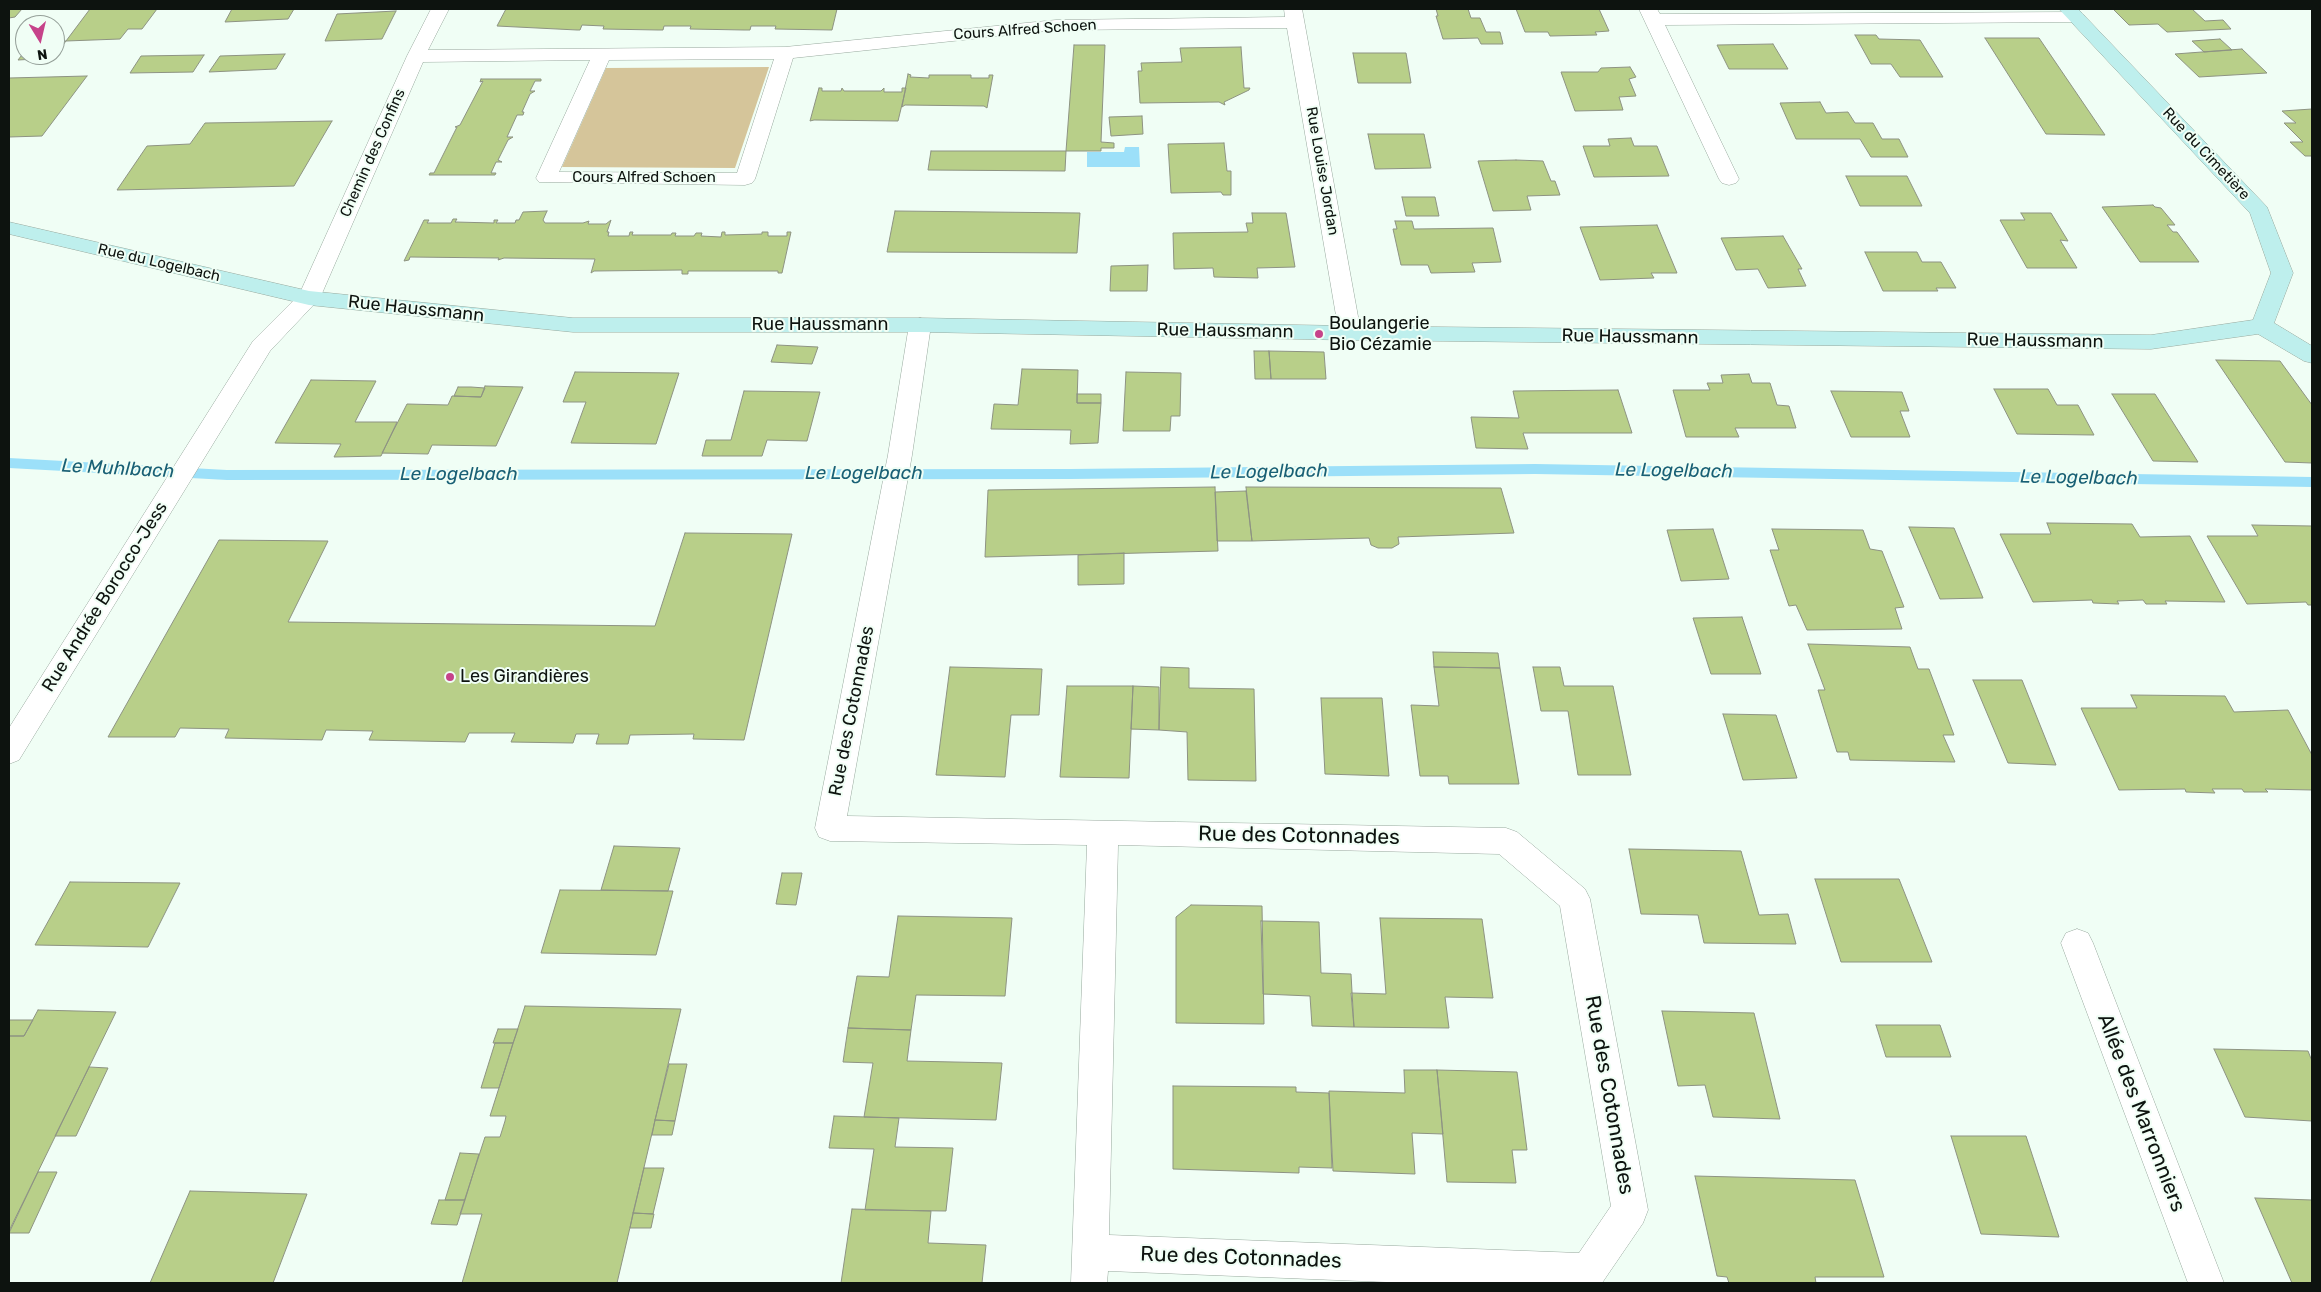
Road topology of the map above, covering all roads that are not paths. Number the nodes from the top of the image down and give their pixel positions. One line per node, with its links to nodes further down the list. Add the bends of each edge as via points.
1 (440, 9): 7 (street, Chemin des Confins)
2 (2072, 13): 4 (street); 12 (street, Rue du Cimetière, via 2260,211 2282,273)
3 (1294, 15): 5 (street, Cours Alfred Schoen, via 1056,25); 13 (street, Rue Louise Jordan)
4 (1650, 15): 8 (street)
5 (785, 53): 6 (street, Cours Alfred Schoen); 6 (street, Cours Alfred Schoen, via 745,179 546,178)
6 (602, 54): 7 (street, Cours Alfred Schoen)
7 (416, 56): 10 (street, Chemin des Confins)
8 (1729, 179)
9 (9, 228): 10 (street, Rue du Logelbach)
10 (309, 298): 11 (street, Rue Haussmann, via 573,325); 15 (street, Rue Andrée Borocco-Jess, via 261,346)
11 (920, 326): 13 (street, Rue Haussmann); 16 (street, Rue des Cotonnades, via 894,490 830,828)
12 (2262, 326): 13 (street, Rue Haussmann, via 2151,342); 14 (street)
13 (1350, 333)
14 (2312, 356)
15 (9, 752)
16 (1103, 832): 18 (street, Rue des Cotonnades); 18 (street, Rue des Cotonnades, via 1506,841 1574,899 1630,1210 1588,1272)
17 (2077, 943): 19 (street, Allée des Marronniers)
18 (1089, 1268)
19 (2206, 1283)

